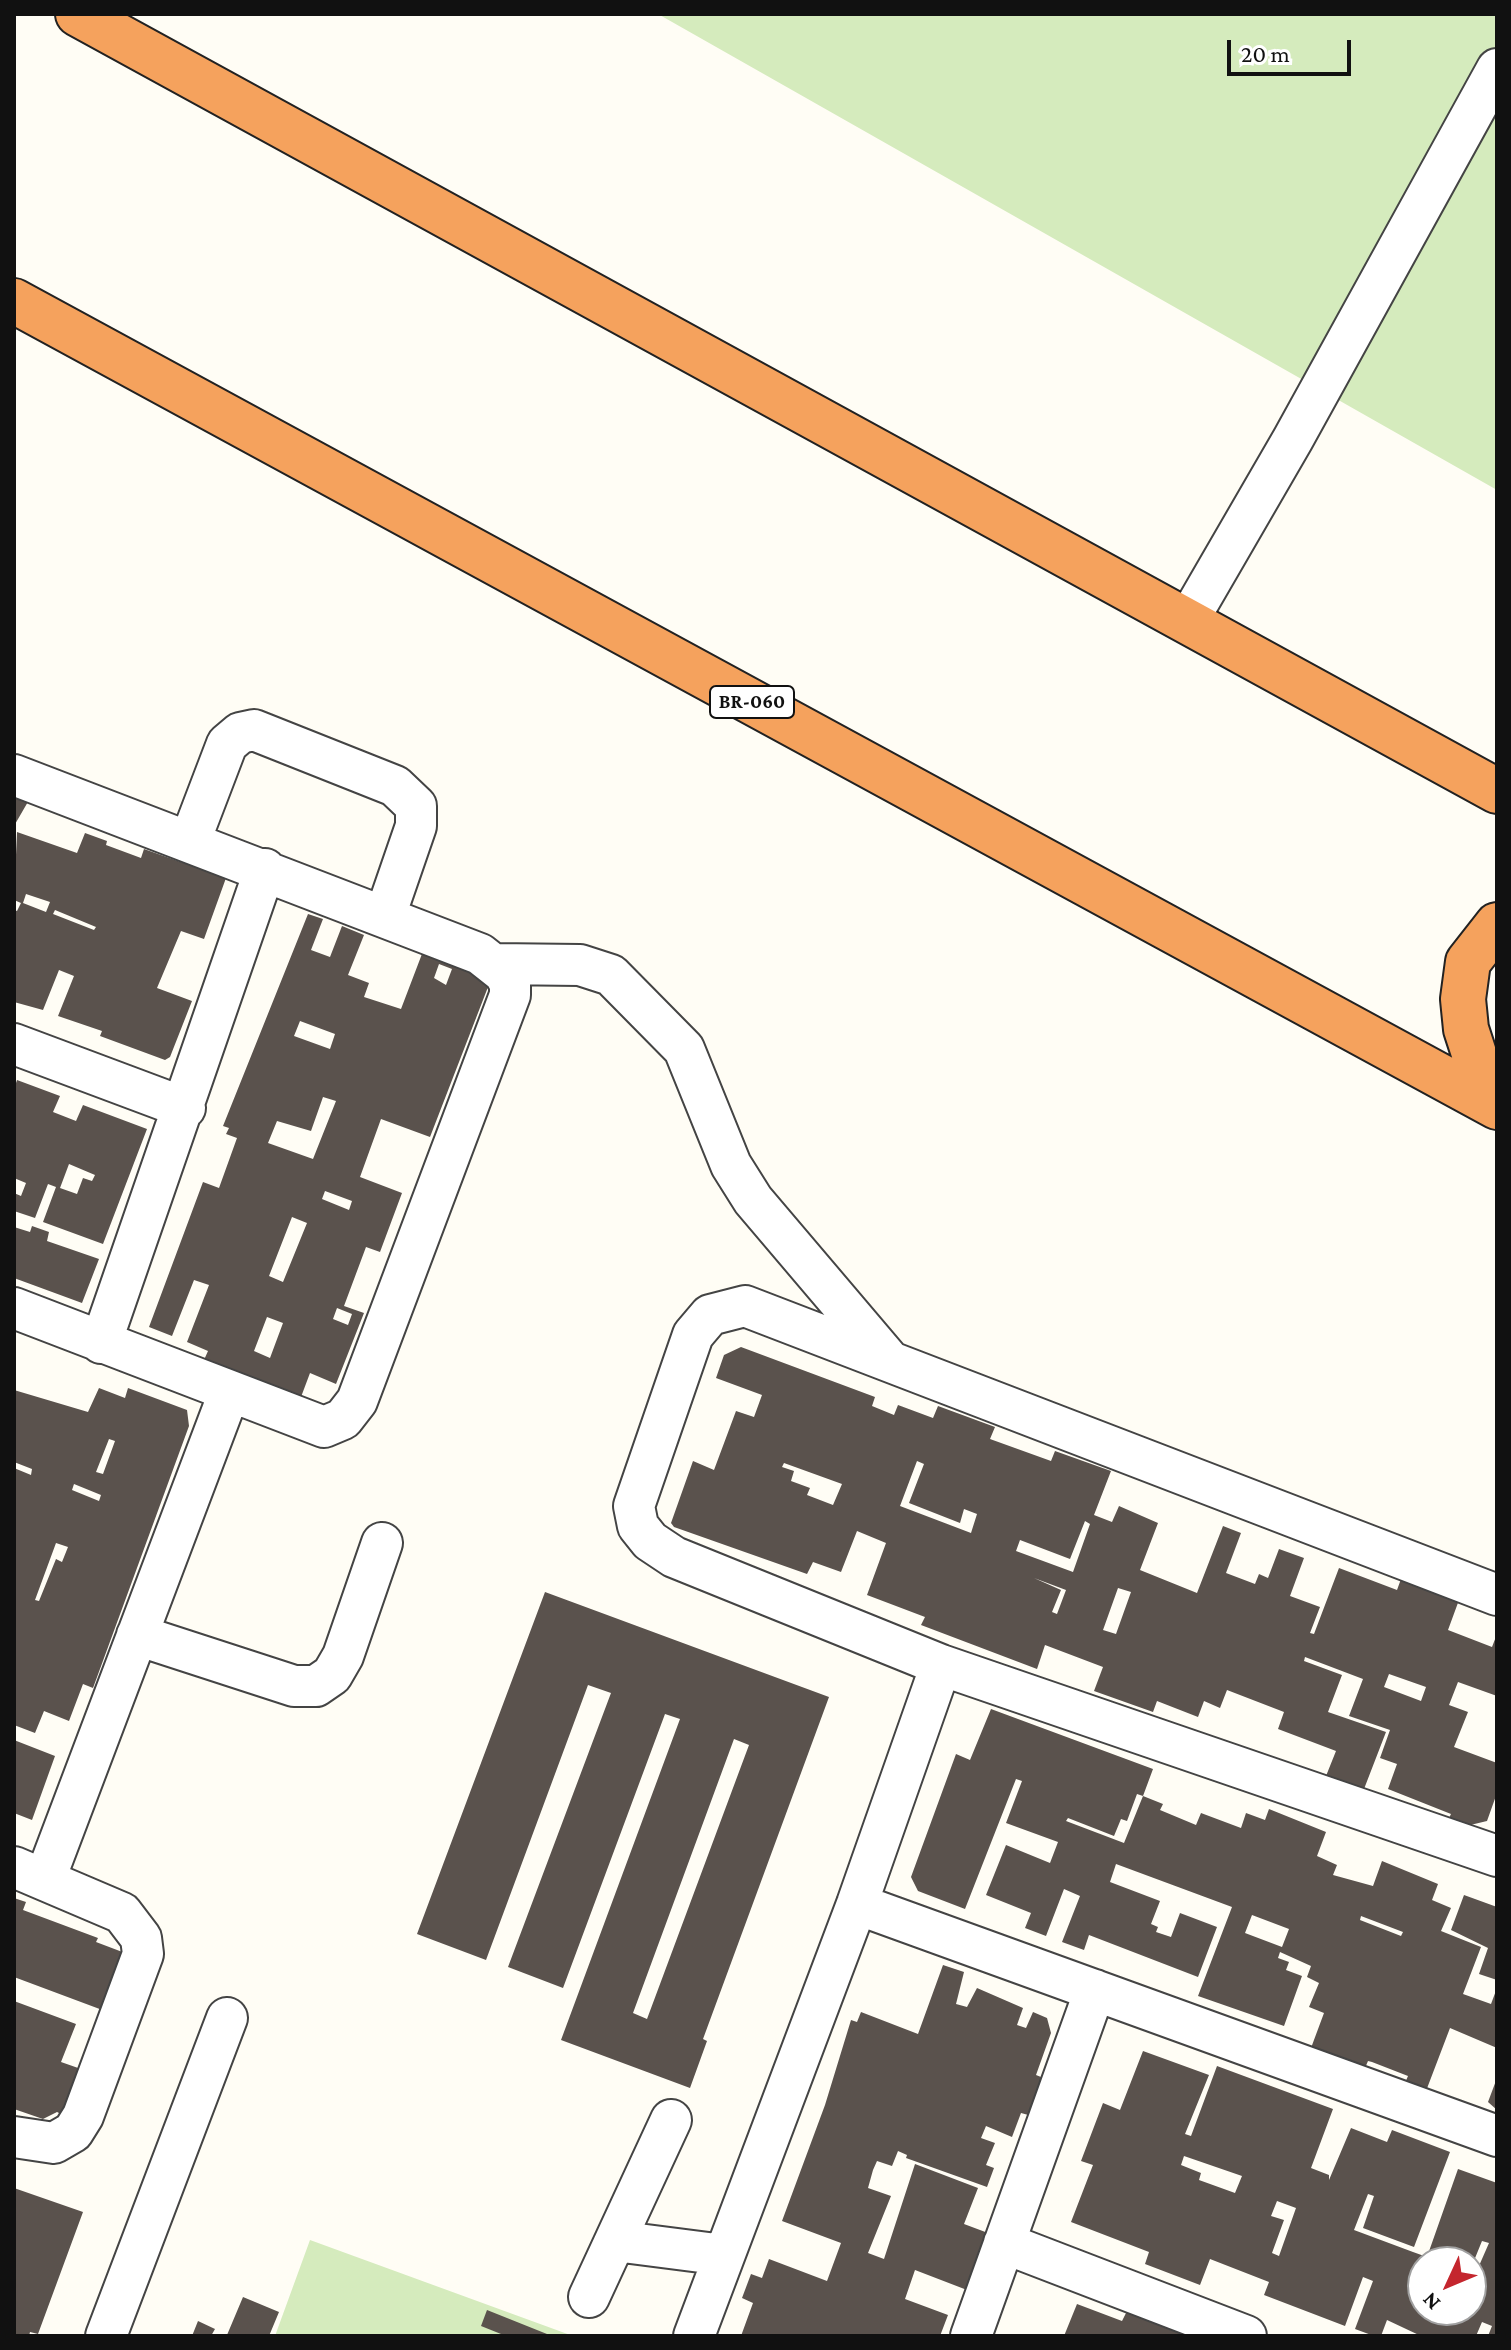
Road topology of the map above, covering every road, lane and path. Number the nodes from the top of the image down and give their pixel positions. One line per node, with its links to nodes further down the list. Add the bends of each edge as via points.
1 (78, 14): 4 (highway)
2 (1497, 69): 4 (street)
3 (14, 301): 13 (highway, BR-060)
4 (1187, 622): 6 (highway)
5 (14, 775): 7 (street)
6 (1497, 791)
7 (190, 841): 8 (street); 9 (street, via 227,744 254,730 395,786 416,806 416,826)
8 (265, 869): 9 (street); 14 (street)
9 (385, 916): 11 (street)
10 (1497, 925): 13 (highway, via 1468,962 1463,999 1466,1029)
11 (495, 964): 17 (street, via 580,965 611,975 684,1049 731,1165 753,1200); 18 (street, via 510,984 510,995 357,1401 343,1419 324,1427)
12 (14, 1044): 14 (street)
13 (1494, 1105)
14 (185, 1108): 16 (street)
15 (14, 1308): 16 (street)
16 (101, 1343): 18 (street)
17 (891, 1363): 20 (street); 22 (street, via 745,1306 710,1315 693,1335 634,1506 638,1526 674,1557)
18 (229, 1393): 21 (street)
19 (382, 1543): 21 (street, via 343,1656 332,1675 316,1686 294,1686)
20 (1497, 1595)
21 (137, 1635): 24 (street)
22 (941, 1665): 23 (street); 25 (street)
23 (1497, 1856)
24 (29, 1873): 30 (street, via 122,1913 141,1938 143,1954 73,2132 54,2143)
25 (857, 1904): 26 (street); 33 (street)
26 (1095, 1990): 29 (street); 32 (street)
27 (227, 2018): 35 (street)
28 (671, 2120): 31 (street)
29 (1497, 2136)
30 (14, 2137)
31 (615, 2241): 33 (street); 34 (street)
32 (1004, 2243): 37 (street); 38 (street)
33 (724, 2255): 36 (street)
34 (589, 2297)
35 (106, 2336)
36 (694, 2336)
37 (971, 2336)
38 (1246, 2336)

